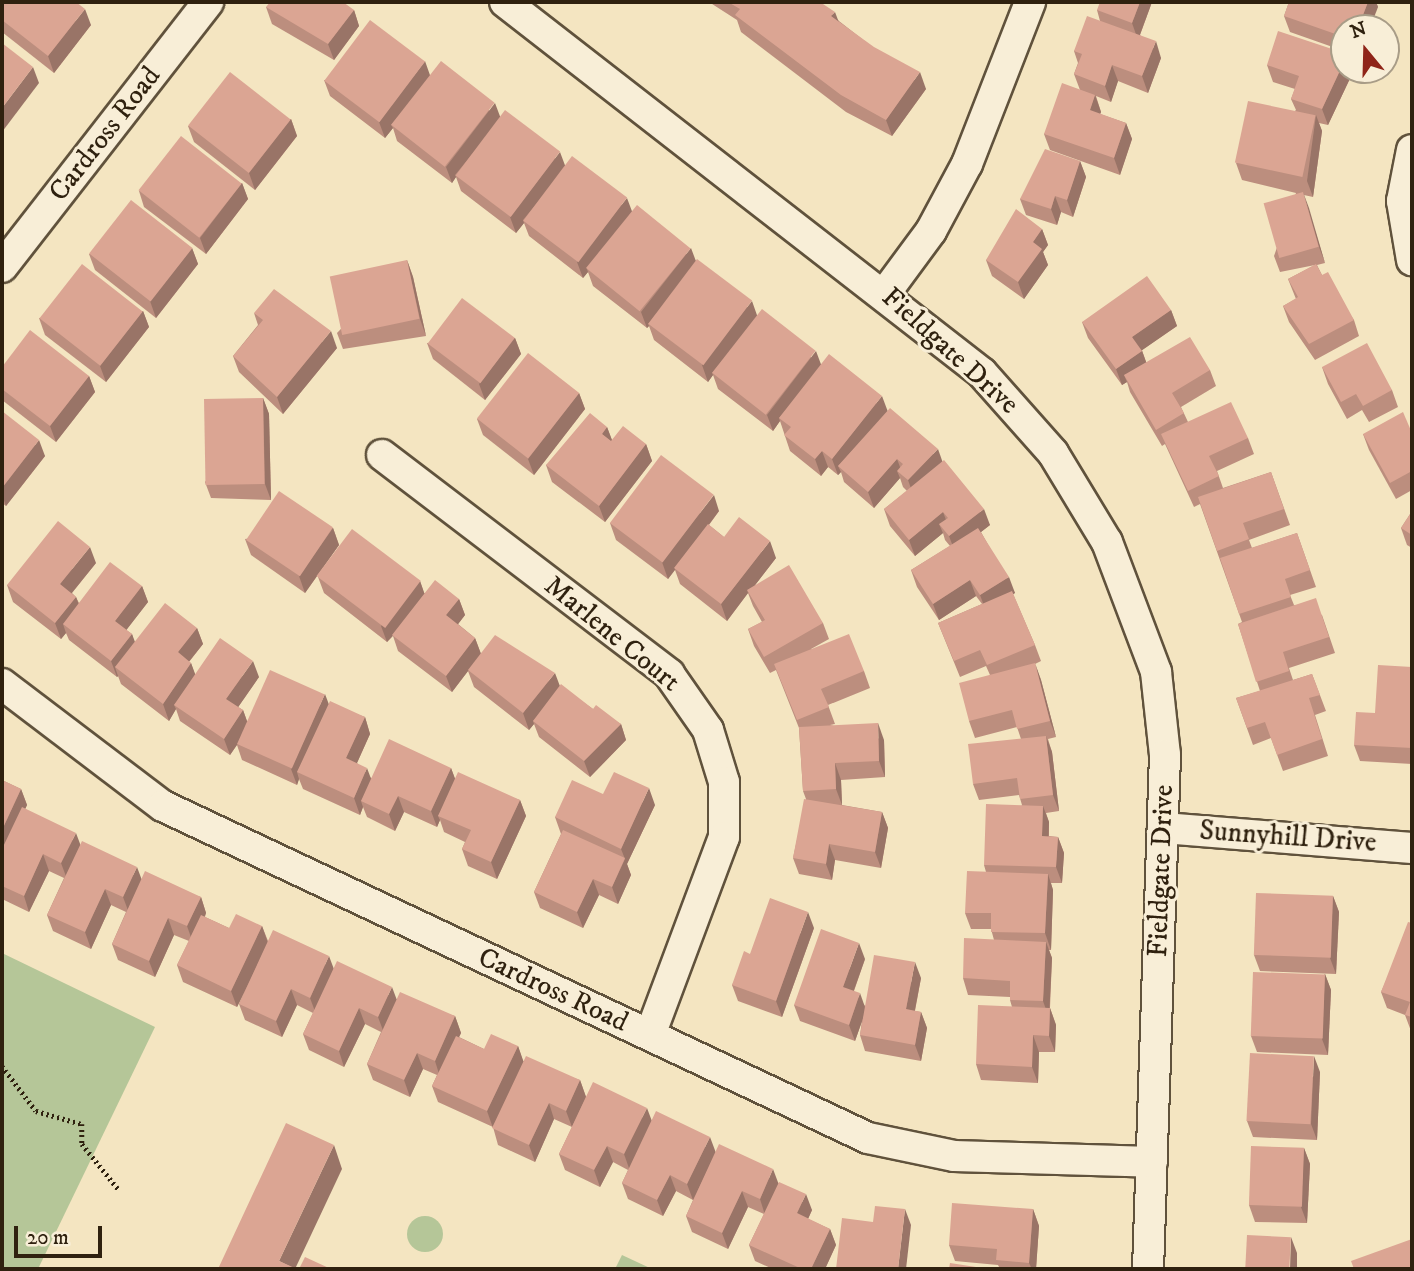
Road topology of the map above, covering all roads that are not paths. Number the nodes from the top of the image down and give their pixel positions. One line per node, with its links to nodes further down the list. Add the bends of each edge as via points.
1 (208, 2): 6 (street, Cardross Road)
2 (505, 2): 7 (street, Fieldgate Drive)
3 (1030, 2): 7 (street, via 967,164 931,232)
4 (1412, 150): 5 (street, via 1402,201)
5 (1412, 260)
6 (2, 267)
7 (886, 292): 10 (street, Fieldgate Drive, via 1018,410 1053,453 1107,542 1156,672)
8 (382, 455): 12 (street, Marlene Court, via 669,674 708,730 726,796 721,850)
9 (2, 684): 12 (street, Cardross Road, via 163,806)
10 (1163, 828): 11 (street, Sunnyhill Drive); 13 (street, Fieldgate Drive)
11 (1412, 848)
12 (650, 1035): 13 (street, Cardross Road, via 893,1147 954,1156)
13 (1152, 1162): 14 (street, Fieldgate Drive)
14 (1148, 1269)

